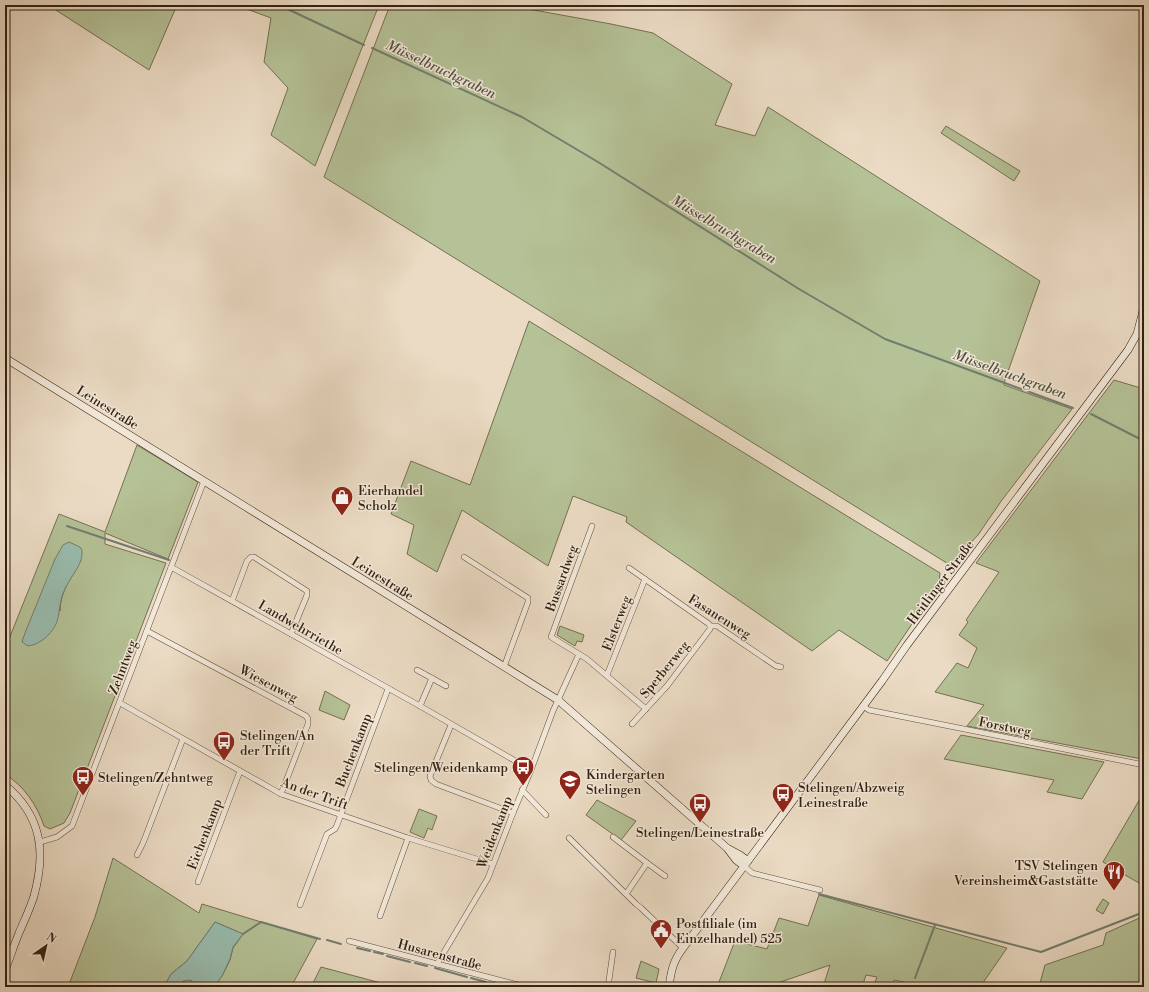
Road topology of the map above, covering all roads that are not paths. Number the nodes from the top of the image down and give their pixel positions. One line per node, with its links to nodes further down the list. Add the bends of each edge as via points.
1 (1144, 307): 24 (street, Heitlinger Straße, via 1137,334 1128,350)
2 (5, 358): 3 (street, Leinestraße)
3 (204, 481): 6 (street, Zehntweg); 14 (street, Leinestraße)
4 (592, 526): 13 (street, Bussardweg, via 551,637)
5 (464, 557): 14 (street, via 528,598)
6 (171, 566): 9 (street, Landwehrriethe); 11 (street, Zehntweg)
7 (629, 568): 8 (street, Fasanenweg)
8 (645, 579): 10 (street, Fasanenweg); 17 (street, Elsterweg)
9 (232, 601): 12 (street, Landwehrriethe); 12 (street, via 249,559 254,557 308,592)
10 (710, 626): 15 (street, Fasanenweg, via 716,626); 25 (street, Sperberweg, via 667,686)
11 (147, 632): 22 (street, Zehntweg); 34 (street, Wiesenweg, via 306,716 308,724)
12 (291, 634): 20 (street, Landwehrriethe)
13 (579, 654): 17 (street); 21 (street, Weidenkamp)
14 (504, 667): 21 (street, Leinestraße)
15 (781, 667)
16 (417, 670): 18 (street)
17 (608, 675): 25 (street)
18 (432, 678): 19 (street); 23 (street)
19 (446, 686)
20 (388, 689): 23 (street, Landwehrriethe); 36 (street, Buchenkamp)
21 (558, 700): 30 (street, Weidenkamp); 44 (street, Leinestraße, via 727,848 736,860)
22 (120, 703): 28 (street, An der Trift); 41 (street, Zehntweg, via 72,826 58,837)
23 (420, 706): 27 (street, Landwehrriethe)
24 (864, 706): 29 (street, Forstweg, via 869,710); 44 (street, Heitlinger Straße)
25 (646, 709): 26 (street, Sperberweg)
26 (632, 724)
27 (451, 725): 30 (street, Landwehrriethe); 35 (street, via 430,776 431,780)
28 (183, 739): 31 (street, An der Trift); 42 (street)
29 (1144, 765)
30 (531, 770): 33 (street, Weidenkamp)
31 (240, 771): 34 (street, An der Trift); 47 (street, Eichenkamp)
32 (5, 785): 41 (street, via 26,807)
33 (522, 790): 35 (street, Weidenkamp); 37 (street)
34 (281, 794): 36 (street, An der Trift)
35 (513, 813): 45 (street, Weidenkamp)
36 (341, 815): 39 (street, An der Trift); 50 (street, Buchenkamp, via 335,829 327,834)
37 (546, 815)
38 (613, 837): 43 (street)
39 (408, 838): 45 (street, An der Trift); 51 (street)
40 (569, 838): 49 (street)
41 (40, 842): 56 (street, via 40,864 34,896)
42 (137, 855)
43 (647, 863): 46 (street); 49 (street)
44 (746, 863): 48 (street, via 752,873); 53 (street, Heitlinger Straße)
45 (493, 864): 55 (street, Weidenkamp, via 488,878)
46 (664, 876)
47 (198, 882)
48 (820, 890)
49 (626, 894): 53 (street)
50 (300, 905)
51 (380, 916)
52 (349, 941): 55 (street, Husarenstraße)
53 (683, 948): 59 (street, Heitlinger Straße, via 672,967)
54 (613, 952): 58 (street)
55 (437, 964): 57 (street, Husarenstraße)
56 (5, 970)
57 (526, 987)
58 (608, 987)
59 (669, 987)

